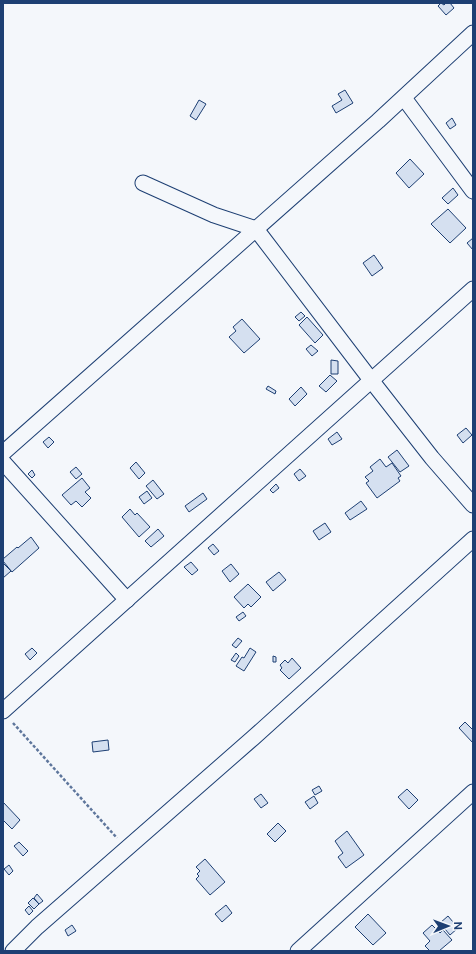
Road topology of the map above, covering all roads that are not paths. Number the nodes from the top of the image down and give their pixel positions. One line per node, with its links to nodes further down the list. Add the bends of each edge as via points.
1 (473, 33): 2 (street)
2 (404, 98): 4 (street); 5 (street)
3 (143, 183): 5 (street, via 214,215)
4 (473, 191)
5 (256, 229): 7 (street); 8 (street)
6 (473, 289): 7 (street)
7 (372, 380): 10 (street, via 432,458); 12 (street)
8 (3, 453)
9 (3, 462): 12 (street)
10 (473, 505)
11 (473, 539): 15 (street)
12 (127, 600): 13 (street)
13 (6, 715)
14 (473, 792): 16 (street)
15 (13, 951)
16 (298, 951)

